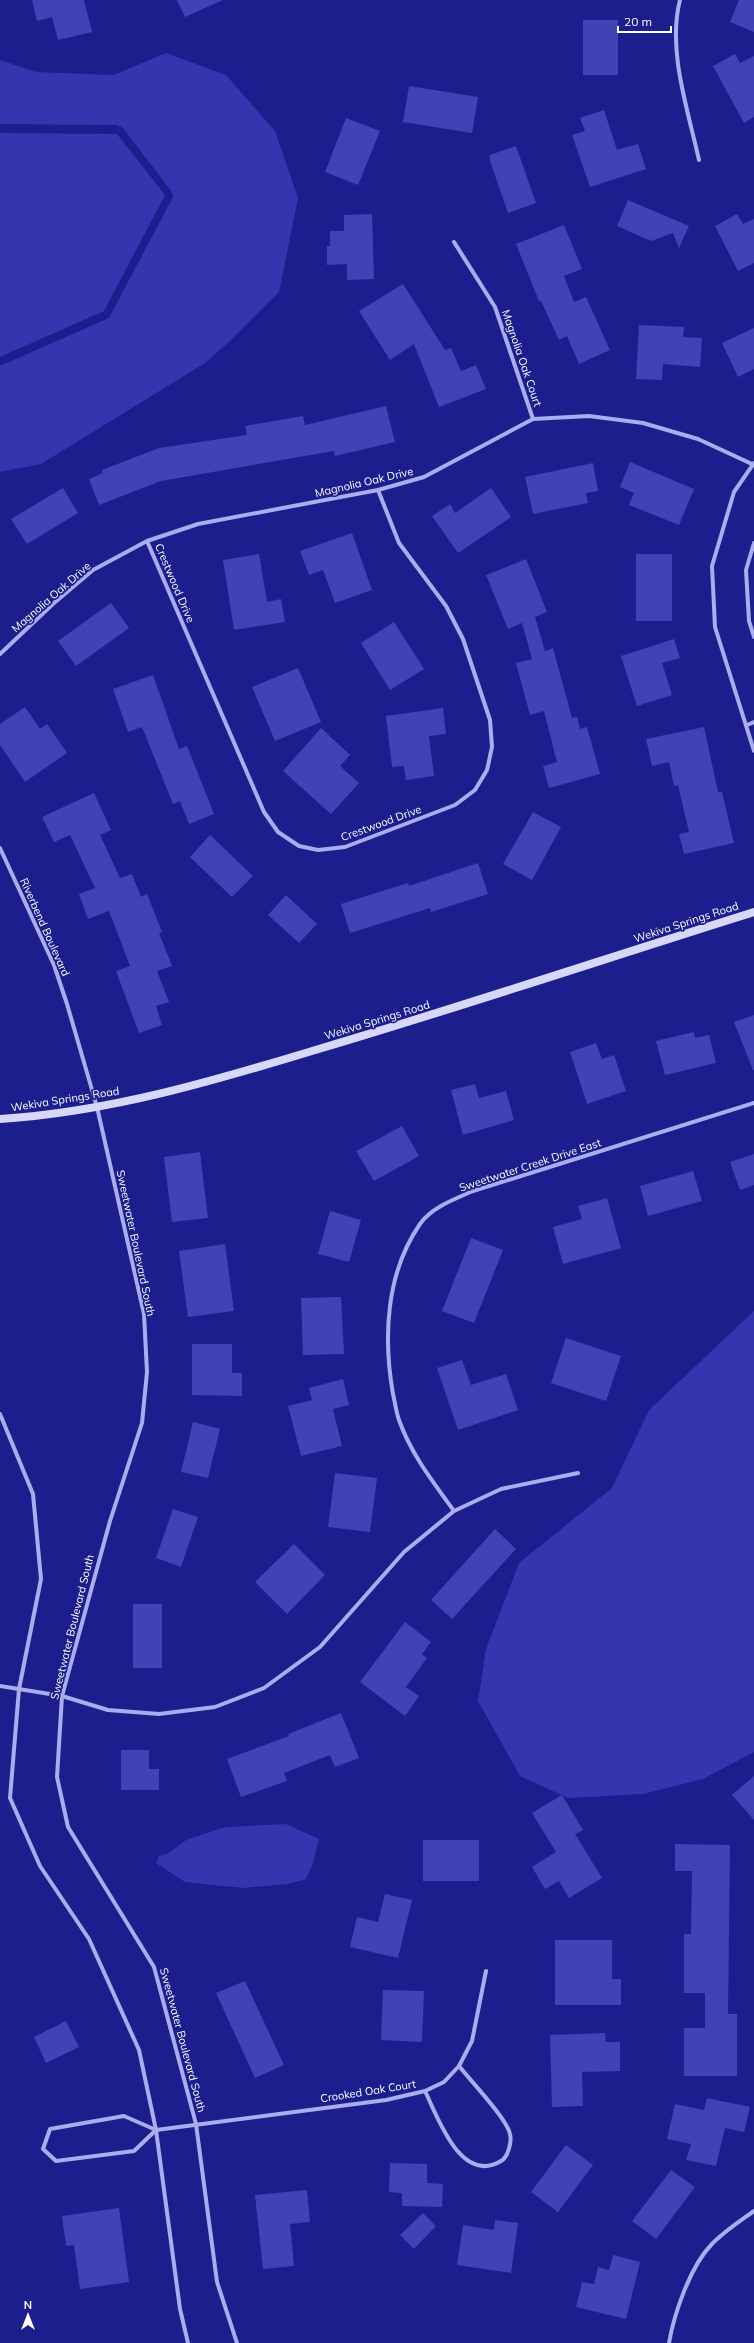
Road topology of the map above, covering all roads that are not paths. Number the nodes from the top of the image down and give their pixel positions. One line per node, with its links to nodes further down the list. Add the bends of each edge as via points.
1 (680, 0): 2 (street, via 675,17 675,46)
2 (699, 160)
3 (454, 242): 4 (street, Magnolia Oak Court, via 496,307)
4 (533, 419): 5 (street, Magnolia Oak Drive, via 589,416 643,423 698,439); 6 (street, Magnolia Oak Drive, via 424,477)
5 (754, 464): 12 (street, via 734,492 712,566 715,627)
6 (378, 490): 7 (street, Magnolia Oak Drive, via 198,524); 7 (street, Crestwood Drive, via 398,543 446,606 463,639 490,720 492,747 487,770 475,790 455,805 345,847 318,850 298,846 278,832 264,812)
7 (147, 541): 10 (street, Magnolia Oak Drive, via 93,570)
8 (754, 543): 9 (street, via 746,570 749,621)
9 (754, 636)
10 (0, 654)
11 (754, 722): 12 (street)
12 (747, 725): 13 (street)
13 (754, 752)
14 (0, 848): 17 (street, Riverbend Boulevard, via 54,965)
15 (754, 912): 17 (main road, Wekiva Springs Road, via 218,1079)
16 (754, 1103): 21 (street, Sweetwater Creek Drive East, via 474,1191 444,1204 421,1223 399,1264 388,1312 388,1368 398,1420 419,1461)
17 (98, 1107): 18 (main road, Wekiva Springs Road); 24 (street, Sweetwater Boulevard South, via 144,1314 147,1372 142,1423 110,1521)
18 (0, 1119)
19 (0, 1414): 23 (street, via 33,1494 41,1579)
20 (578, 1473): 21 (street, via 501,1489)
21 (454, 1511): 24 (street, via 404,1552 320,1647 264,1688 215,1707 159,1714 108,1710)
22 (0, 1686): 23 (street)
23 (19, 1689): 24 (street); 29 (street, via 10,1798 40,1866 89,1940 139,2050)
24 (62, 1696): 28 (street, Sweetwater Boulevard South, via 57,1776 68,1827 154,1967)
25 (486, 1971): 26 (street, Crooked Oak Court, via 472,2042)
26 (459, 2066): 27 (street, Crooked Oak Court, via 444,2082); 27 (street, via 502,2119 510,2134 510,2148 503,2160 488,2167 470,2162 454,2150)
27 (425, 2091): 28 (street, Crooked Oak Court, via 386,2100)
28 (196, 2124): 29 (street, Crooked Oak Court); 32 (street, Sweetwater Boulevard South, via 217,2282)
29 (156, 2130): 29 (street, via 124,2116 50,2129 44,2149 56,2161 134,2150); 31 (street, via 180,2309)
30 (754, 2211): 33 (street, via 710,2246 688,2282 672,2325)
31 (188, 2343)
32 (237, 2343)
33 (669, 2343)

